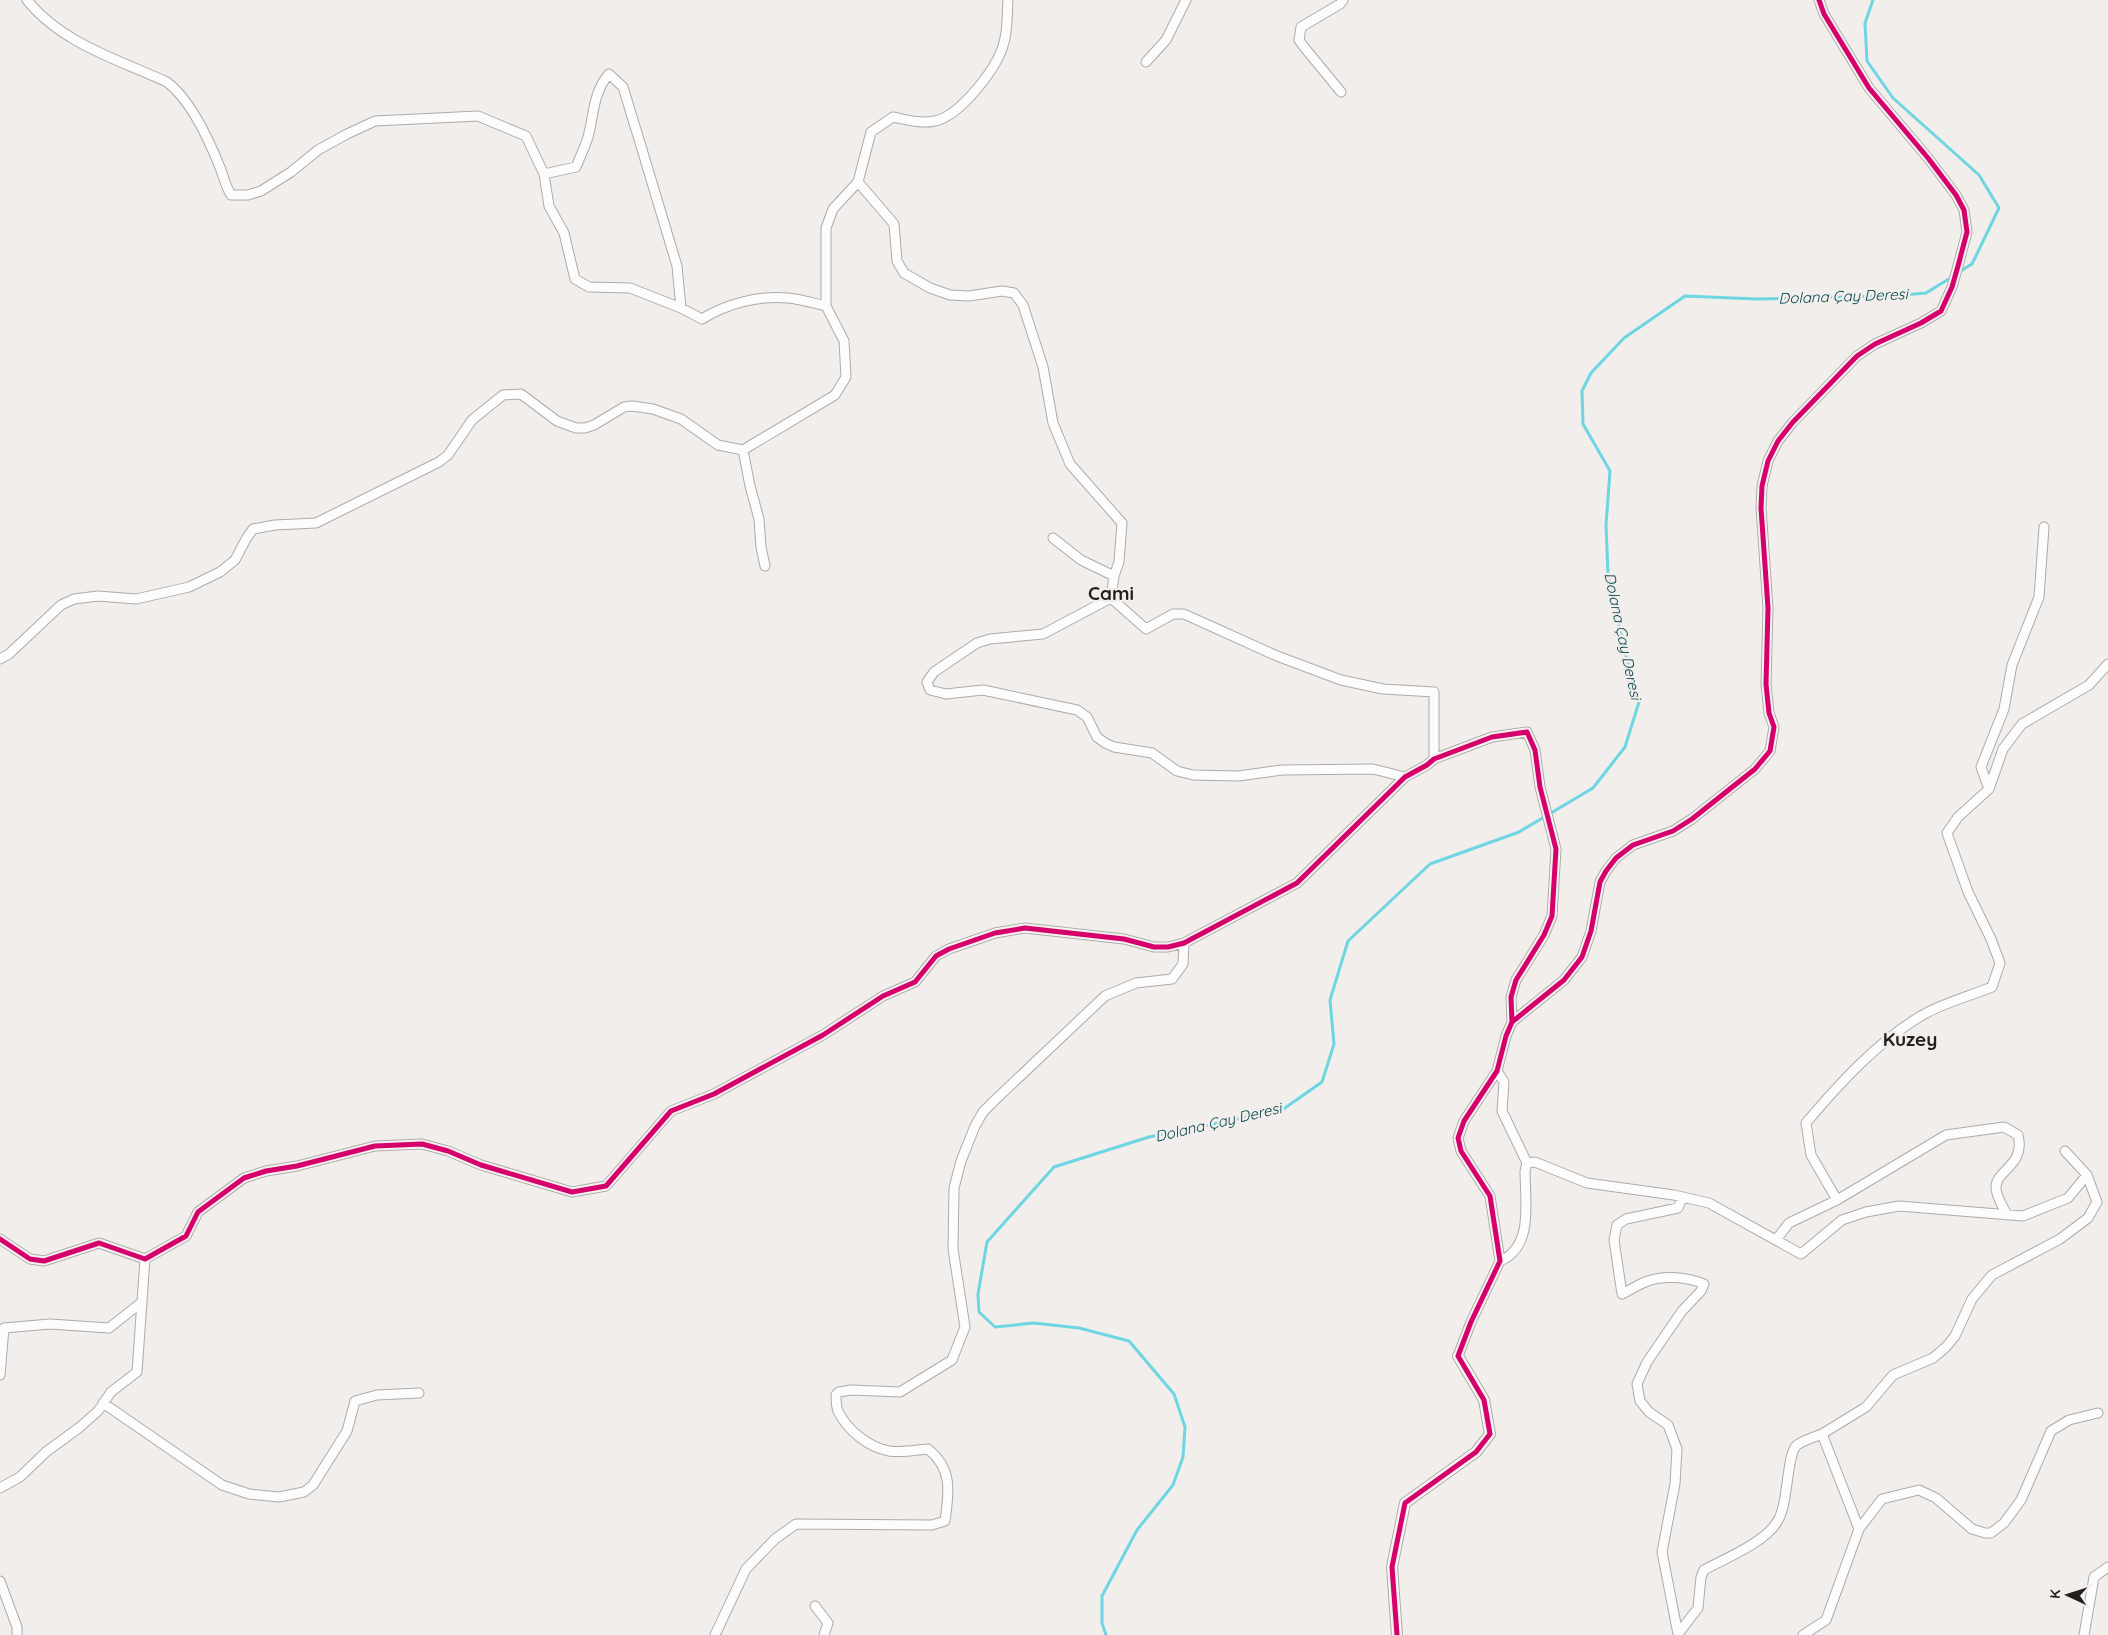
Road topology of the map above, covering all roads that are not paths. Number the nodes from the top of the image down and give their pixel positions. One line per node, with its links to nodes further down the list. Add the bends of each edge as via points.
1 (27, 0): 8 (street, via 65,35 176,89 198,123 231,195 261,191 318,150 375,121 478,116 526,136)
2 (1008, 0): 9 (street, via 1004,44 982,84 957,109 936,121 918,122 893,117 871,132)
3 (1186, 0): 6 (street, via 1166,40)
4 (1343, 0): 7 (street, via 1301,27 1299,35 1304,47)
5 (1819, 0): 24 (street, via 1824,14 1869,88 1928,158 1964,210 1967,232 1953,283 1941,311 1857,356 1793,422 1768,461 1761,508 1768,608 1766,684 1768,713 1774,727 1770,751 1755,769 1692,819 1673,831 1633,845 1616,858 1600,882 1591,931 1582,957 1564,980)
6 (1146, 62)
7 (1342, 92)
8 (544, 174): 11 (street, via 550,206 564,233 575,279 589,287 630,288); 11 (street, via 576,167 588,138 596,96 608,74 623,87 677,266)
9 (858, 182): 10 (street, via 833,208 826,228); 16 (street, via 894,224 897,261 904,273 950,295 969,296 1002,290 1018,297 1043,367 1053,423 1070,464 1122,522 1119,562)
10 (826, 306): 11 (street, via 786,298 746,300 717,309 702,319); 12 (street, via 844,341 846,377 835,395)
11 (682, 308)
12 (743, 450): 15 (street, via 760,519); 18 (street, via 718,446 681,419 653,409 632,406 594,425 576,428 556,421 521,394 503,395 472,420 439,462 316,523 254,529 235,560 220,572 190,587 136,599 98,596 74,599 61,605)
13 (2044, 527): 22 (street, via 2038,597 2012,665 2004,710 1981,767)
14 (1053, 538): 16 (street, via 1081,560)
15 (765, 566)
16 (1114, 576): 17 (street)
17 (1111, 598): 20 (street, via 1146,629 1173,614 1184,614 1277,656 1341,680 1383,689 1434,692); 21 (street, via 1043,634 977,643 934,672 927,682 930,690 946,694 983,690 1077,710 1087,717 1097,737 1105,743 1152,753 1177,771 1193,774 1238,776 1282,770 1373,769)
18 (0, 659)
19 (2108, 664): 22 (street, via 2089,685 2022,724 2003,749)
20 (1434, 758): 21 (street); 24 (street, via 1492,737 1527,732 1535,750 1556,849 1552,916 1516,980 1511,997)
21 (1405, 777): 23 (street, via 1297,883)
22 (1989, 790): 30 (street, via 1958,817 1947,833 1968,892 2000,963 1992,987 1922,1015 1887,1039 1836,1087 1806,1123 1811,1155)
23 (1184, 943): 34 (street, via 1154,947 1124,939 1025,928 994,933 936,956 916,982 883,996 823,1035 714,1094 671,1111 606,1186 572,1192 422,1144 374,1146 297,1166 266,1170 244,1178 198,1212 186,1236); 49 (street, via 1183,964 1172,979 1136,984 1105,996 995,1100 975,1126 954,1188 953,1248 964,1328 952,1360 900,1392 851,1390 836,1395 837,1410 865,1442 891,1451 928,1449 940,1458 947,1475 945,1521 932,1525 796,1524 775,1539 746,1569)
24 (1512, 1022): 25 (street)
25 (1497, 1071): 27 (street, via 1504,1082 1502,1111); 35 (street, via 1464,1122 1458,1138 1461,1151 1490,1196)
26 (2065, 1152): 28 (street)
27 (1527, 1163): 29 (street, via 1535,1162 1587,1183); 35 (street, via 1525,1231 1521,1243 1508,1258)
28 (2087, 1174): 31 (street, via 2068,1198 2023,1216); 42 (street, via 2097,1202 2088,1218 2060,1239 1992,1275 1972,1299 1955,1336 1946,1347 1932,1358 1894,1375 1866,1407)
29 (1682, 1198): 33 (street, via 1709,1203); 42 (street, via 1678,1208 1626,1219 1617,1225 1614,1240 1622,1294 1663,1277 1696,1280 1704,1284 1647,1362 1637,1384 1640,1400 1649,1412 1668,1426 1677,1449 1675,1484 1662,1552 1678,1634 1698,1608 1704,1570 1772,1530 1779,1520 1787,1494 1792,1455 1797,1446)
30 (1837, 1200): 31 (street, via 1946,1135 2004,1126 2018,1135 2021,1146 2015,1162 1997,1182 1996,1190); 33 (street, via 1789,1223)
31 (2007, 1215): 33 (street, via 1899,1206 1842,1220 1801,1254)
32 (0, 1239): 34 (street, via 30,1258 44,1261 98,1243)
33 (1776, 1240)
34 (145, 1259): 36 (street)
35 (1500, 1261): 37 (street)
36 (142, 1302): 38 (street, via 109,1328 50,1324 4,1328); 40 (street, via 137,1372 111,1392)
37 (1458, 1356): 51 (street, via 1484,1400 1490,1434 1476,1452 1405,1503 1392,1568)
38 (0, 1375)
39 (419, 1393): 40 (street, via 377,1395 355,1401 348,1431 313,1485 304,1492 279,1497 249,1494 222,1485)
40 (103, 1403): 43 (street, via 98,1411 20,1477)
41 (2098, 1413): 44 (street, via 2069,1420 2052,1431 2021,1500 2004,1523 1991,1533 1972,1529 1936,1498 1919,1490 1882,1499)
42 (1822, 1434): 44 (street)
43 (0, 1488)
44 (1858, 1529): 52 (street, via 1826,1620)
45 (2108, 1568): 53 (street, via 2094,1577)
46 (0, 1581): 48 (street, via 17,1626)
47 (815, 1606): 50 (street, via 828,1623)
48 (17, 1635)
49 (715, 1635)
50 (824, 1635)
51 (1397, 1635)
52 (1804, 1635)
53 (2084, 1635)

